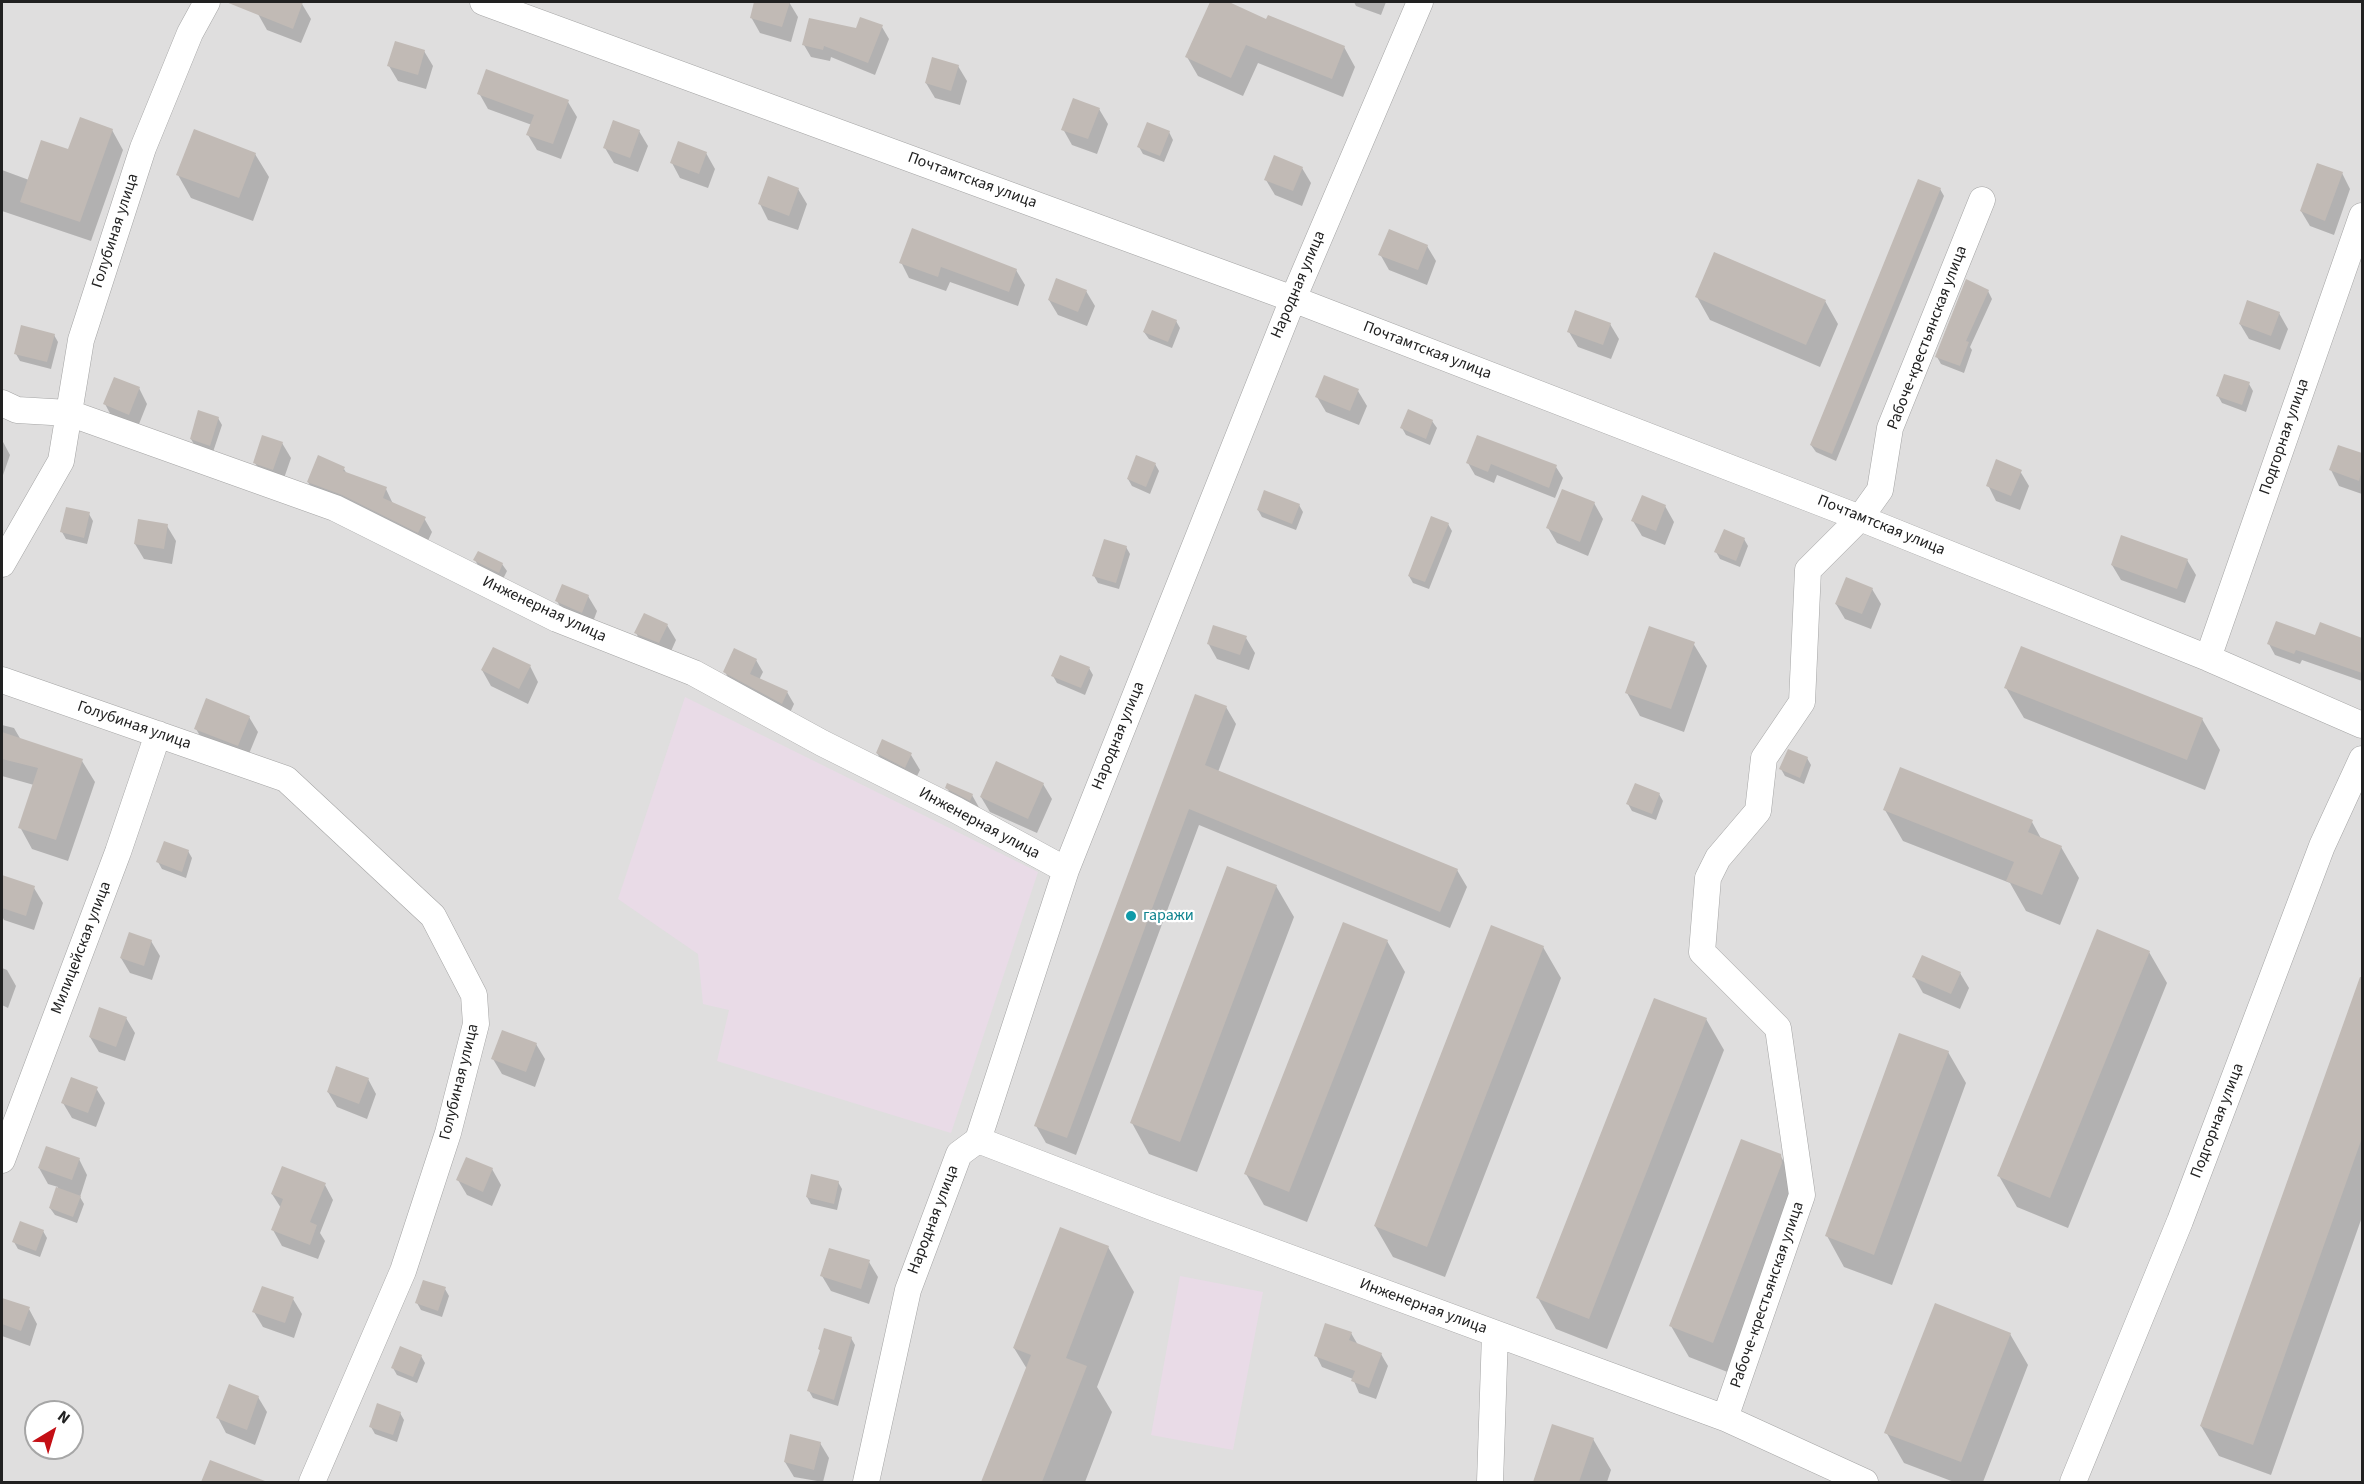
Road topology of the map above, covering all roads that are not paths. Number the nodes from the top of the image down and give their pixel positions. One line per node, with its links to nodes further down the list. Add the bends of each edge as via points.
1 (207, 2): 8 (street, Голубиная улица, via 190,33 143,148 81,339)
2 (483, 2): 6 (street, Почтамтская улица)
3 (1420, 2): 6 (street, Народная улица)
4 (1982, 200): 9 (street, Рабоче-крестьянская улица, via 1890,428 1880,490)
5 (2362, 216): 11 (street, Подгорная улица)
6 (1293, 299): 9 (street, Почтамтская улица); 16 (street, Народная улица)
7 (2, 404): 8 (street, Инженерная улица, via 17,410)
8 (69, 412): 10 (street, Голубиная улица, via 61,461); 16 (street, Инженерная улица, via 335,508 557,619 693,673)
9 (1860, 518): 11 (street, Почтамтская улица); 20 (street, Рабоче-крестьянская улица, via 1808,570 1802,702 1764,758 1758,811 1718,858 1708,878 1702,952 1778,1028 1802,1195)
10 (2, 564)
11 (2208, 658): 13 (street, Почтамтская улица)
12 (2, 680): 14 (street, Голубиная улица)
13 (2362, 725)
14 (158, 734): 18 (street, Милицейская улица, via 118,852); 21 (street, Голубиная улица, via 286,779 433,916 474,995 476,1024 451,1122 403,1271)
15 (2362, 759): 25 (street, Подгорная улица, via 2322,846 2180,1221)
16 (1066, 870): 17 (street, Народная улица)
17 (978, 1140): 19 (street, Инженерная улица); 22 (street, Народная улица, via 959,1154 908,1290)
18 (2, 1160)
19 (1495, 1334): 20 (street, Инженерная улица); 23 (street)
20 (1725, 1418): 24 (street, Инженерная улица)
21 (312, 1482)
22 (866, 1482)
23 (1490, 1482)
24 (1864, 1482)
25 (2073, 1482)

